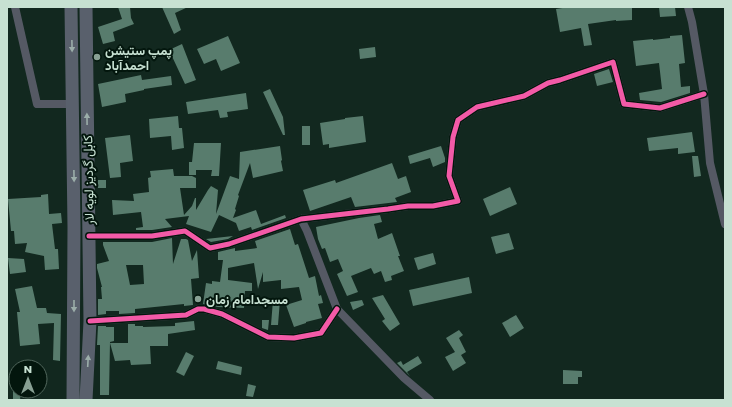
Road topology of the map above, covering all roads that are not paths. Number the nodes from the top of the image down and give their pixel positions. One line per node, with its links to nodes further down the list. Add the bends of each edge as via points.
1 (15, 7): 6 (street, via 37,104)
2 (71, 7): 6 (highway, کابل گردیز لویه لار, one-way to 6)
3 (86, 7): 9 (highway, کابل گردیز لویه لار, one-way to 3)
4 (688, 7): 5 (street)
5 (704, 94): 7 (street, via 660,108 624,104 613,62 548,83 524,96 477,107 458,120 453,137 449,176 458,201 433,206 408,206); 8 (street, via 710,163)
6 (73, 104): 12 (highway, کابل گردیز لویه لار, one-way to 12)
7 (301, 219): 9 (street, via 210,248 185,231 152,236); 10 (street)
8 (725, 224)
9 (89, 236): 11 (highway, کابل گردیز لویه لار)
10 (337, 309): 11 (street, via 321,333 294,338 268,337 222,314 198,309 186,315); 14 (street, via 404,378)
11 (90, 321): 13 (highway, کابل گردیز لویه لار, one-way to 11)
12 (73, 400)
13 (86, 400)
14 (430, 400)

